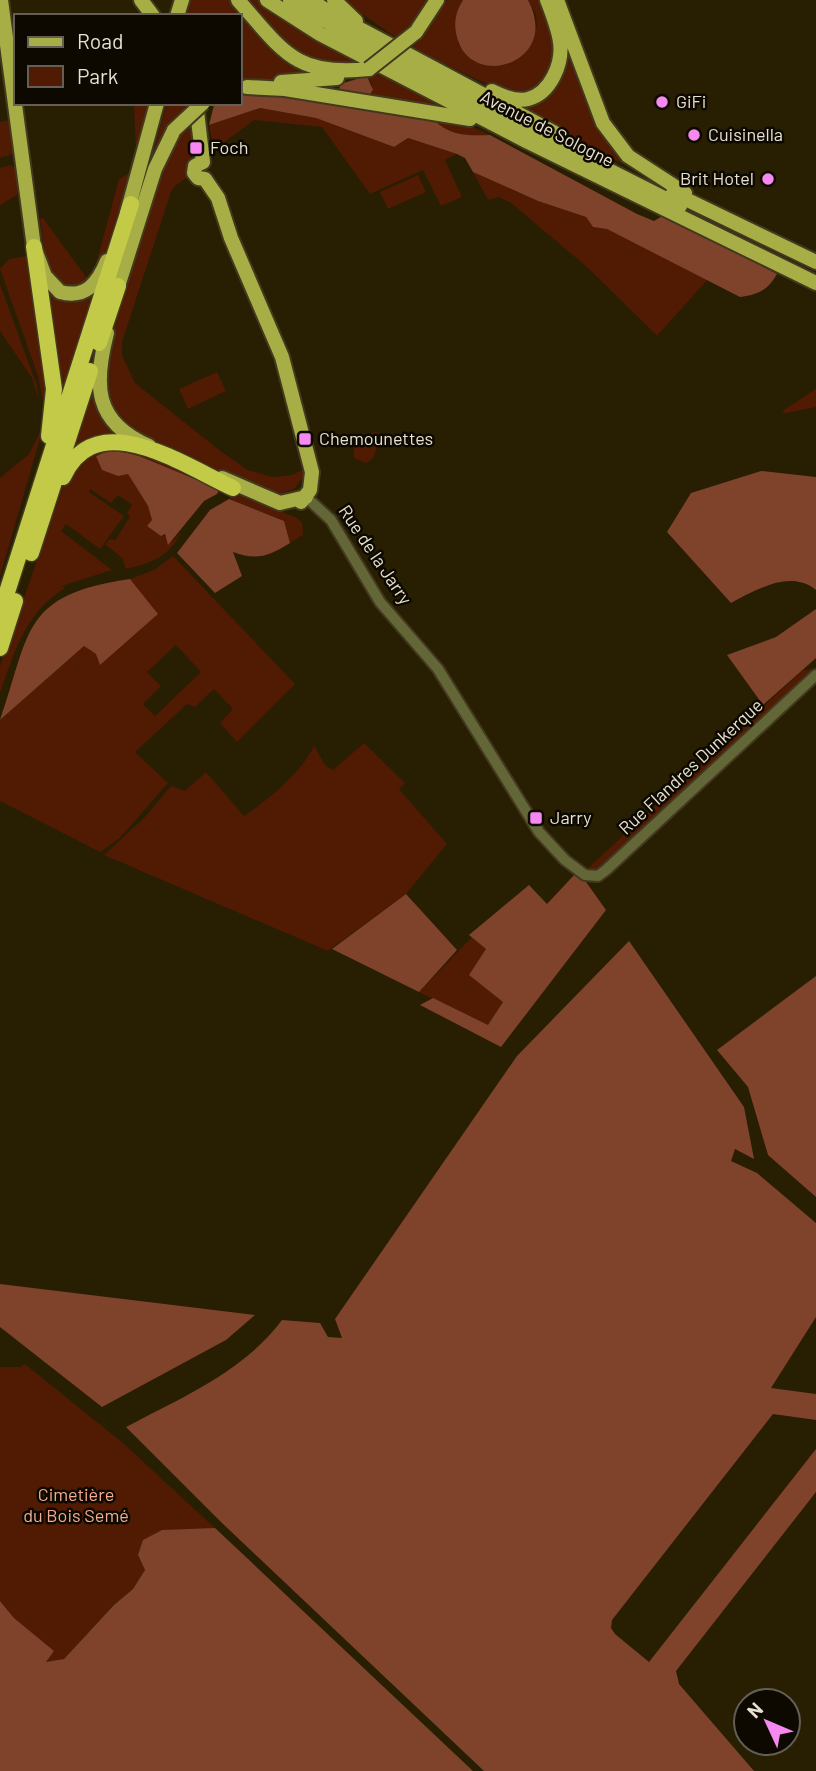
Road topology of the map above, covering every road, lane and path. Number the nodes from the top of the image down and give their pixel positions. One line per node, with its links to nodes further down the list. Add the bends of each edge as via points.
1 (1, 0): 14 (main road)
2 (238, 0): 12 (main road, via 281,49 301,63 338,73)
3 (267, 0): 19 (main road, Avenue de Sologne, via 320,34)
4 (290, 0): 24 (main road, Avenue de Sologne, via 408,69)
5 (311, 0): 10 (main road)
6 (334, 0): 10 (main road)
7 (437, 0): 12 (main road, bridge, via 415,32)
8 (547, 0): 11 (main road, via 560,42 560,65 545,89 528,99 506,97)
9 (557, 0): 21 (main road, via 603,123 628,156)
10 (379, 38): 11 (main road)
11 (418, 60): 21 (main road, via 657,186)
12 (369, 69): 13 (main road, via 329,80)
13 (243, 88): 19 (main road, via 285,89 461,115)
14 (14, 97)
15 (15, 105): 22 (main road)
16 (156, 105): 20 (main road)
17 (196, 105): 28 (main road, via 203,162 195,166 194,173 205,179 218,198 282,357 312,472)
18 (201, 105): 26 (main road, bridge, via 174,130 155,169)
19 (528, 142): 25 (main road, Avenue de Sologne)
20 (131, 204): 22 (main road, via 103,271 86,291 71,295 53,287); 30 (highway)
21 (775, 242): 23 (main road)
22 (34, 247): 30 (highway, via 54,389 52,423)
23 (816, 262)
24 (816, 272)
25 (816, 283)
26 (118, 286): 28 (main road, via 98,370 102,401 115,423 140,442 280,503); 29 (highway)
27 (233, 488): 28 (main road, via 280,507 300,504); 29 (highway, via 136,445 97,442 67,467)
28 (306, 497): 34 (street, Rue de la Jarry, via 331,520 380,602 442,675 539,832)
29 (38, 530): 32 (highway)
30 (23, 540): 31 (highway)
31 (0, 614)
32 (0, 648)
33 (816, 675): 34 (street, Rue Flandres Dunkerque, via 606,870 598,876)
34 (585, 875)

